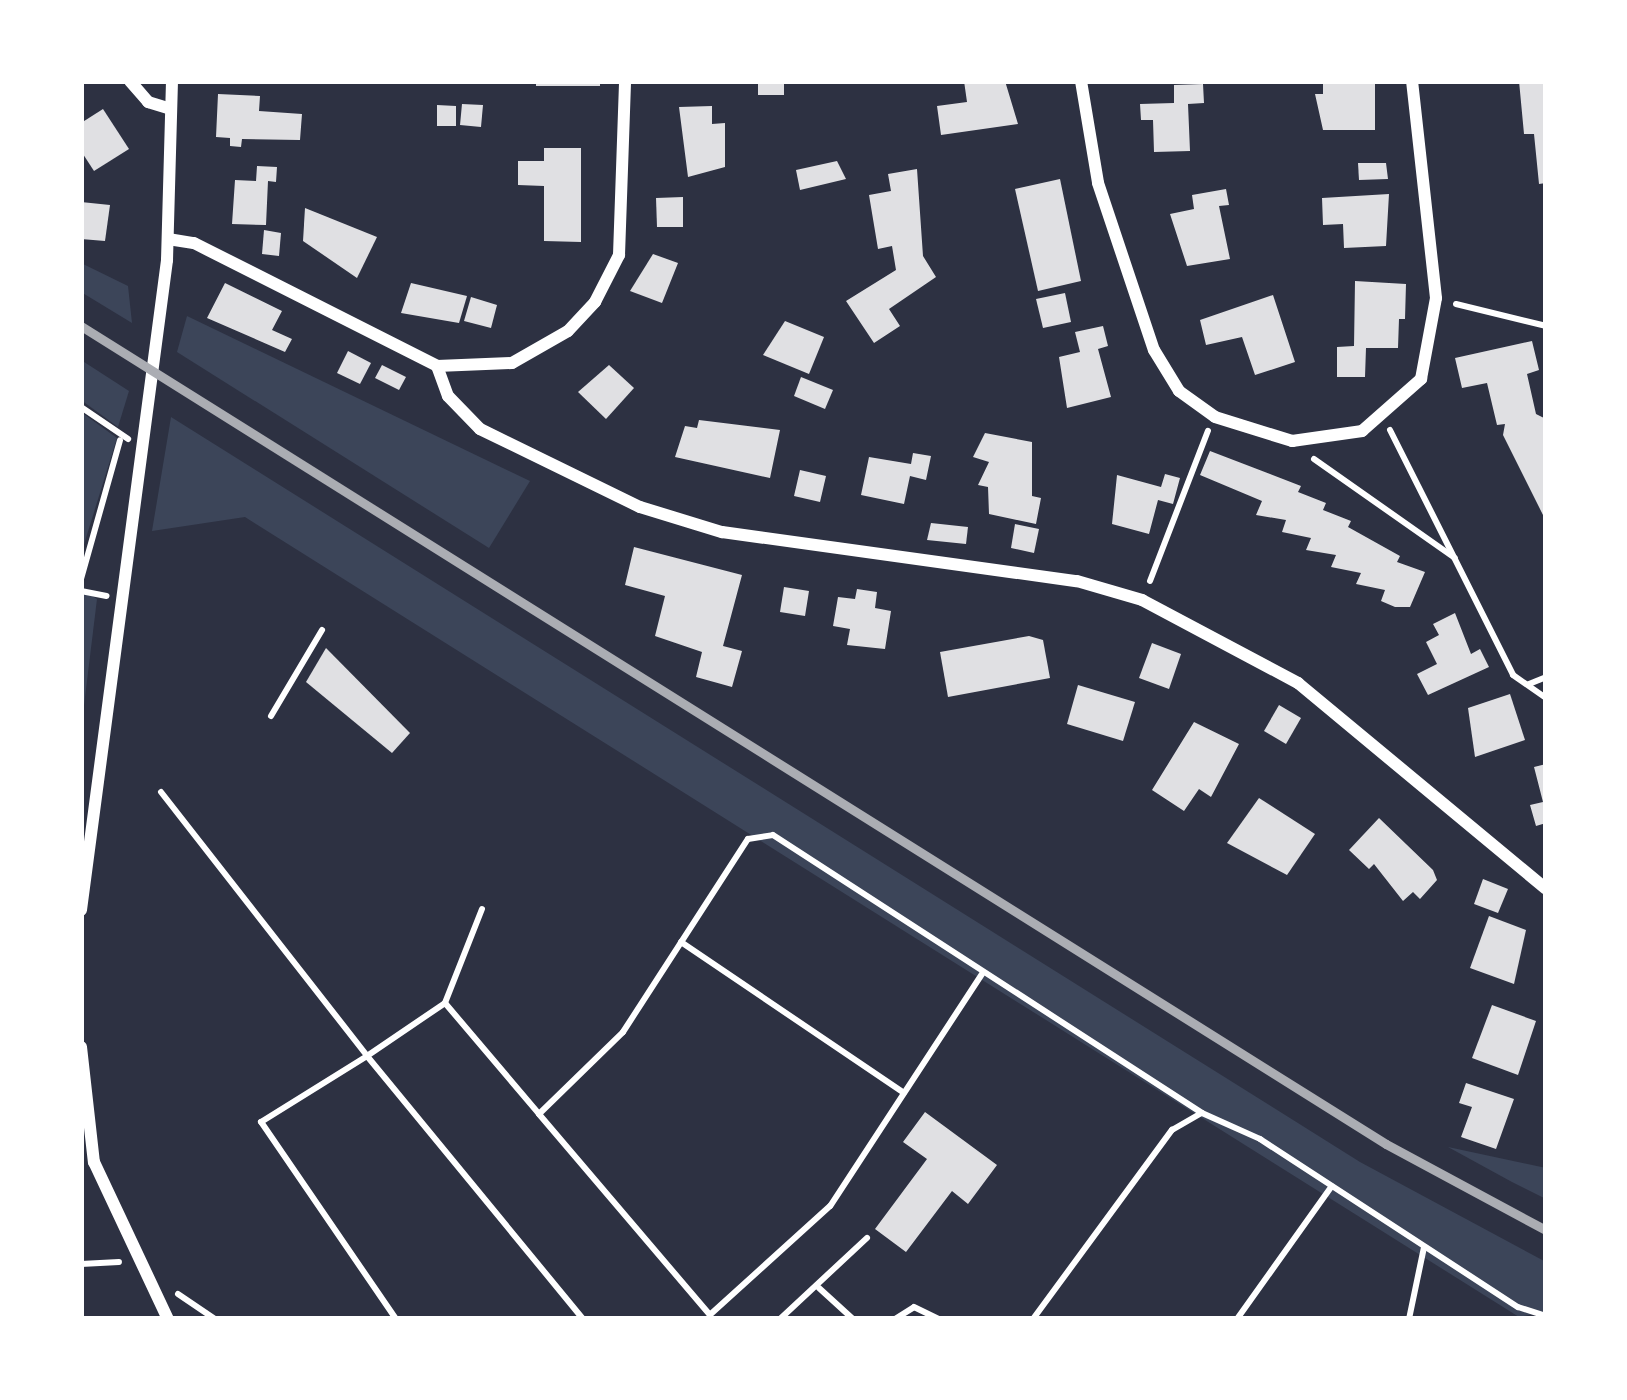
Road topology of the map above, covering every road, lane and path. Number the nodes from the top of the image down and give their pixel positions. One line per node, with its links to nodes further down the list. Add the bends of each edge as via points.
1 (130, 81): 6 (street, via 148,102)
2 (172, 81): 6 (street)
3 (625, 81): 10 (street, via 624,223 595,302 543,351 494,366)
4 (1081, 81): 12 (street, via 1131,301 1179,391)
5 (1412, 81): 8 (street)
6 (171, 109): 7 (street)
7 (168, 239): 10 (street, via 194,243); 16 (street)
8 (1436, 298): 9 (path); 13 (street, via 1421,379)
9 (1546, 326)
10 (437, 366): 26 (street, via 448,396 480,429 640,507 742,536 1077,581 1142,600 1298,683)
11 (84, 411): 14 (path)
12 (1215, 417): 15 (street); 19 (path)
13 (1383, 417): 15 (street, via 1362,431); 17 (path)
14 (122, 437): 16 (path); 18 (path)
15 (1292, 441): 17 (path)
16 (143, 443): 28 (street)
17 (1460, 562): 22 (path, via 1513,675)
18 (81, 578)
19 (1151, 578)
20 (322, 630): 24 (path)
21 (1546, 677): 22 (path)
22 (1529, 684): 23 (path)
23 (1546, 698)
24 (271, 716)
25 (161, 792): 33 (path)
26 (1546, 889)
27 (482, 909): 31 (path)
28 (81, 910)
29 (681, 943): 30 (path, via 748,839 773,835); 34 (path); 36 (path, via 623,1032)
30 (982, 974): 34 (path); 35 (path)
31 (446, 1003): 33 (path); 36 (path)
32 (81, 1048): 42 (street, via 94,1162)
33 (367, 1056): 43 (path, via 261,1122); 44 (path)
34 (904, 1093): 36 (path, via 830,1206 710,1315)
35 (1202, 1113): 37 (path, via 1260,1138); 49 (path, via 1172,1130)
36 (539, 1114)
37 (1332, 1186): 39 (path); 50 (path)
38 (867, 1238): 40 (path)
39 (1424, 1247): 41 (path); 51 (path)
40 (819, 1288): 45 (path); 46 (path)
41 (1546, 1316)
42 (168, 1319)
43 (396, 1319)
44 (584, 1319)
45 (781, 1319)
46 (853, 1319)
47 (895, 1319): 48 (path, via 914,1307)
48 (939, 1319)
49 (1033, 1319)
50 (1237, 1319)
51 (1409, 1319)

